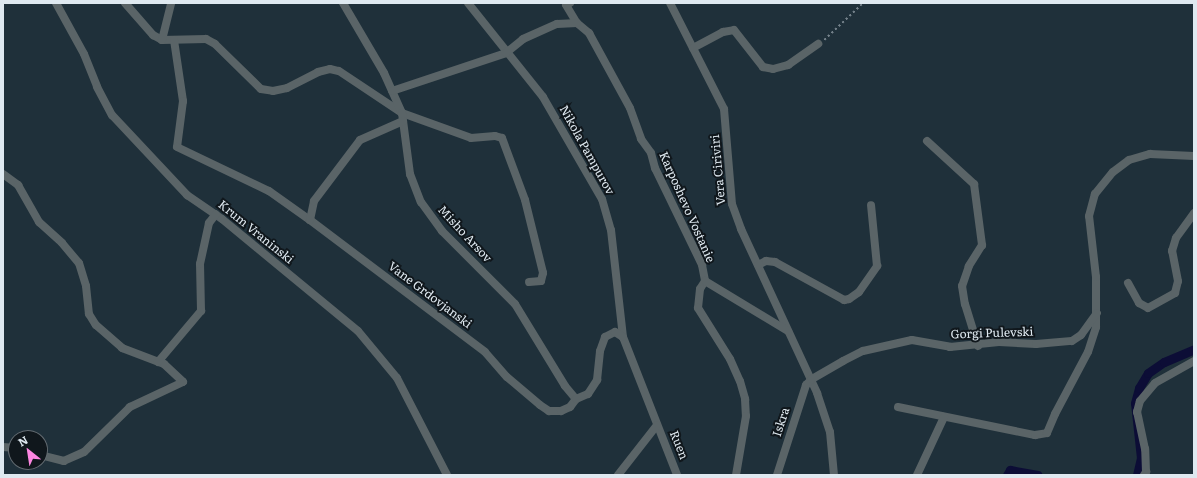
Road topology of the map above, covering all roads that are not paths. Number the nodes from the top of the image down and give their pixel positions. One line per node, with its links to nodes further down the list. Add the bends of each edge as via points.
1 (56, 3): 21 (street, Krum Vraninski, via 84,54 112,115 178,187)
2 (125, 3): 9 (street, via 153,35)
3 (171, 3): 9 (street)
4 (343, 3): 14 (street, Misho Arsov, via 364,36)
5 (468, 3): 13 (street, Nikola Pampurov)
6 (670, 3): 12 (street, Vera Ciriviri)
7 (568, 4): 8 (street, Karposhevo Vostanie)
8 (576, 23): 13 (street, via 557,24 541,30 523,39); 24 (street, Karposhevo Vostanie, via 589,33 630,108 641,140 651,153 654,168 694,248)
9 (162, 40): 10 (street)
10 (174, 40): 15 (street, via 206,40 215,44 256,86 267,90 287,88 318,72 330,69 339,71); 22 (street, Vane Grdovjanski, via 183,100 177,147 269,191)
11 (818, 44): 12 (street, via 788,65 773,69 763,67 734,30 723,32)
12 (693, 48): 23 (street, Vera Ciriviri, via 724,109 732,204)
13 (506, 53): 14 (street); 29 (street, Nikola Pampurov, via 543,97 602,199 611,230)
14 (392, 91): 15 (street, Misho Arsov)
15 (403, 117): 22 (street, via 360,140 314,201); 25 (street, via 471,138 495,136 505,142 525,200 543,272 541,281); 34 (street, Misho Arsov, via 410,174 421,202 442,231 515,304 565,386)
16 (926, 142): 30 (street, via 974,184 982,245 969,266 962,286)
17 (1194, 156): 27 (street, via 1150,154 1129,160 1101,184 1090,205 1088,216 1096,277)
18 (3, 174): 32 (street, via 18,185 39,222 79,263 86,286 89,314 96,325 122,348)
19 (871, 205): 23 (street, via 877,266 859,292 849,299 844,300 775,262 766,261)
20 (1194, 213): 26 (street, via 1176,238 1172,251 1178,280 1175,293 1148,308 1139,303)
21 (216, 214): 32 (street, via 209,224 200,264 201,311 186,333); 39 (street, Krum Vraninski, via 334,309 370,345 397,378)
22 (310, 220): 34 (street, Vane Grdovjanski, via 485,352 507,377 540,405 549,411 561,411 570,407)
23 (758, 265): 28 (street, Vera Ciriviri)
24 (705, 281): 28 (street); 42 (street, Karposhevo Vostanie, via 700,289 698,308 730,359 745,398 746,416)
25 (529, 282)
26 (1128, 283)
27 (1097, 313): 30 (street, Gorgi Pulevski, via 1081,334 1072,341 1036,344 999,342); 36 (street, via 1088,352 1047,433 1035,435 976,421)
28 (790, 332): 33 (street, Vera Ciriviri)
29 (623, 337): 34 (street, Vane Grdovjanski, via 615,332 605,337 600,351 600,370 594,388); 37 (street, Nikola Pampurov)
30 (978, 346): 33 (street, Gorgi Pulevski, via 950,347 912,340 897,342 863,351)
31 (1194, 361): 46 (street, via 1155,383 1140,402 1137,412 1145,449)
32 (158, 362): 38 (street, via 178,375 183,382 130,407 84,452 64,461)
33 (812, 379): 43 (street, Iskra, via 801,398); 44 (street, Vera Ciriviri, via 830,432)
34 (576, 399)
35 (898, 407): 36 (street, via 918,409)
36 (944, 417): 45 (street)
37 (657, 424): 40 (street); 41 (street, Ruen)
38 (48, 457)
39 (447, 475)
40 (618, 475)
41 (677, 475)
42 (736, 475)
43 (777, 475)
44 (834, 475)
45 (917, 475)
46 (1144, 475)

